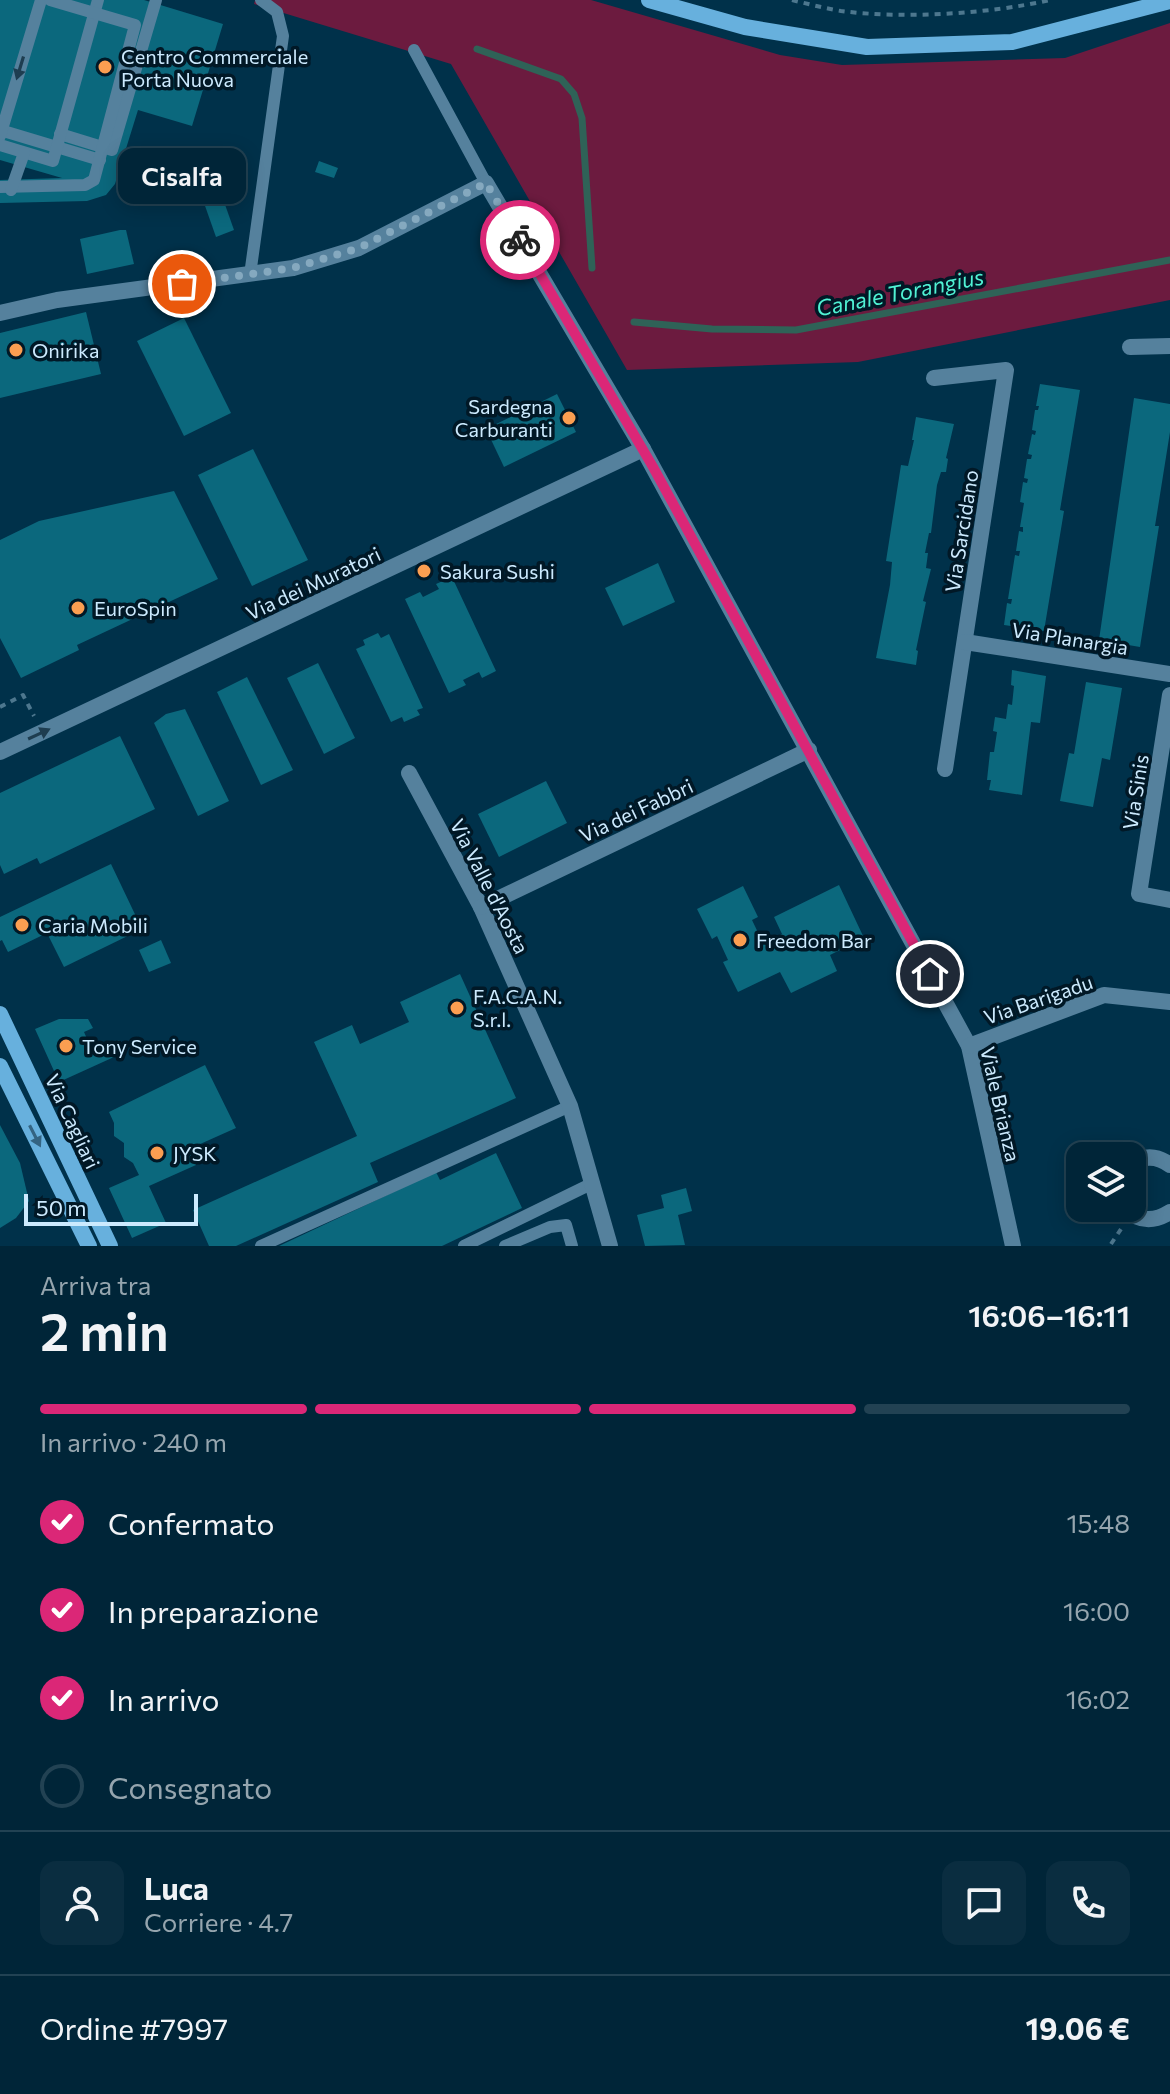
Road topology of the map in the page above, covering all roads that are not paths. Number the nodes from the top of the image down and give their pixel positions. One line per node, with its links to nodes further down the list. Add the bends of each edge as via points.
1 (41, 0): 9 (lane, one-way to 9)
2 (50, 0): 13 (lane, via 135,25)
3 (98, 0): 10 (lane)
4 (156, 0): 10 (lane, via 112,150)
5 (261, 0): 16 (lane, via 277,12 282,24 281,51)
6 (649, 0): 7 (main road, via 745,27 867,47 1012,42)
7 (1170, 1)
8 (414, 50): 14 (lane)
9 (0, 133): 13 (lane)
10 (60, 134): 12 (lane, via 53,161)
11 (0, 145): 12 (lane)
12 (24, 153): 15 (lane, via 12,190)
13 (100, 160): 15 (lane, via 94,180 85,185)
14 (486, 183): 16 (street, via 359,248); 21 (street, Viale Brianza)
15 (0, 187)
16 (250, 275): 17 (street, via 57,300)
17 (0, 313)
18 (1170, 346): 19 (street)
19 (1130, 347)
20 (934, 378): 22 (street, Via Sarcidano, via 1006,370)
21 (643, 449): 25 (street, Viale Brianza); 26 (street, Via dei Muratori, one-way to 21)
22 (965, 642): 23 (street, Via Planargia); 27 (street, Via Sarcidano)
23 (1170, 674)
24 (1170, 695): 29 (street, Via Sinis, via 1139,894)
25 (809, 750): 30 (street, Via dei Fabbri); 33 (street, Viale Brianza)
26 (0, 752)
27 (945, 769)
28 (409, 773): 30 (street, Via Valle d'Aosta)
29 (1170, 900)
30 (481, 907): 35 (street, Via Valle d'Aosta)
31 (1170, 1002): 33 (street, Via Barigadu, via 1104,995)
32 (0, 1014): 42 (main road, Via Cagliari)
33 (969, 1046): 48 (street, Viale Brianza)
34 (0, 1066): 41 (main road, Via Cagliari, one-way to 41)
35 (570, 1106): 38 (street, Via Valle d'Aosta); 43 (lane)
36 (1146, 1158): 37 (street)
37 (1170, 1165)
38 (593, 1183): 44 (lane); 47 (street, Via Valle d'Aosta)
39 (1170, 1212): 40 (street)
40 (1146, 1219)
41 (89, 1246)
42 (110, 1246)
43 (261, 1246)
44 (464, 1246)
45 (505, 1246): 46 (lane, via 566,1225)
46 (572, 1246)
47 (610, 1246)
48 (1013, 1246)

